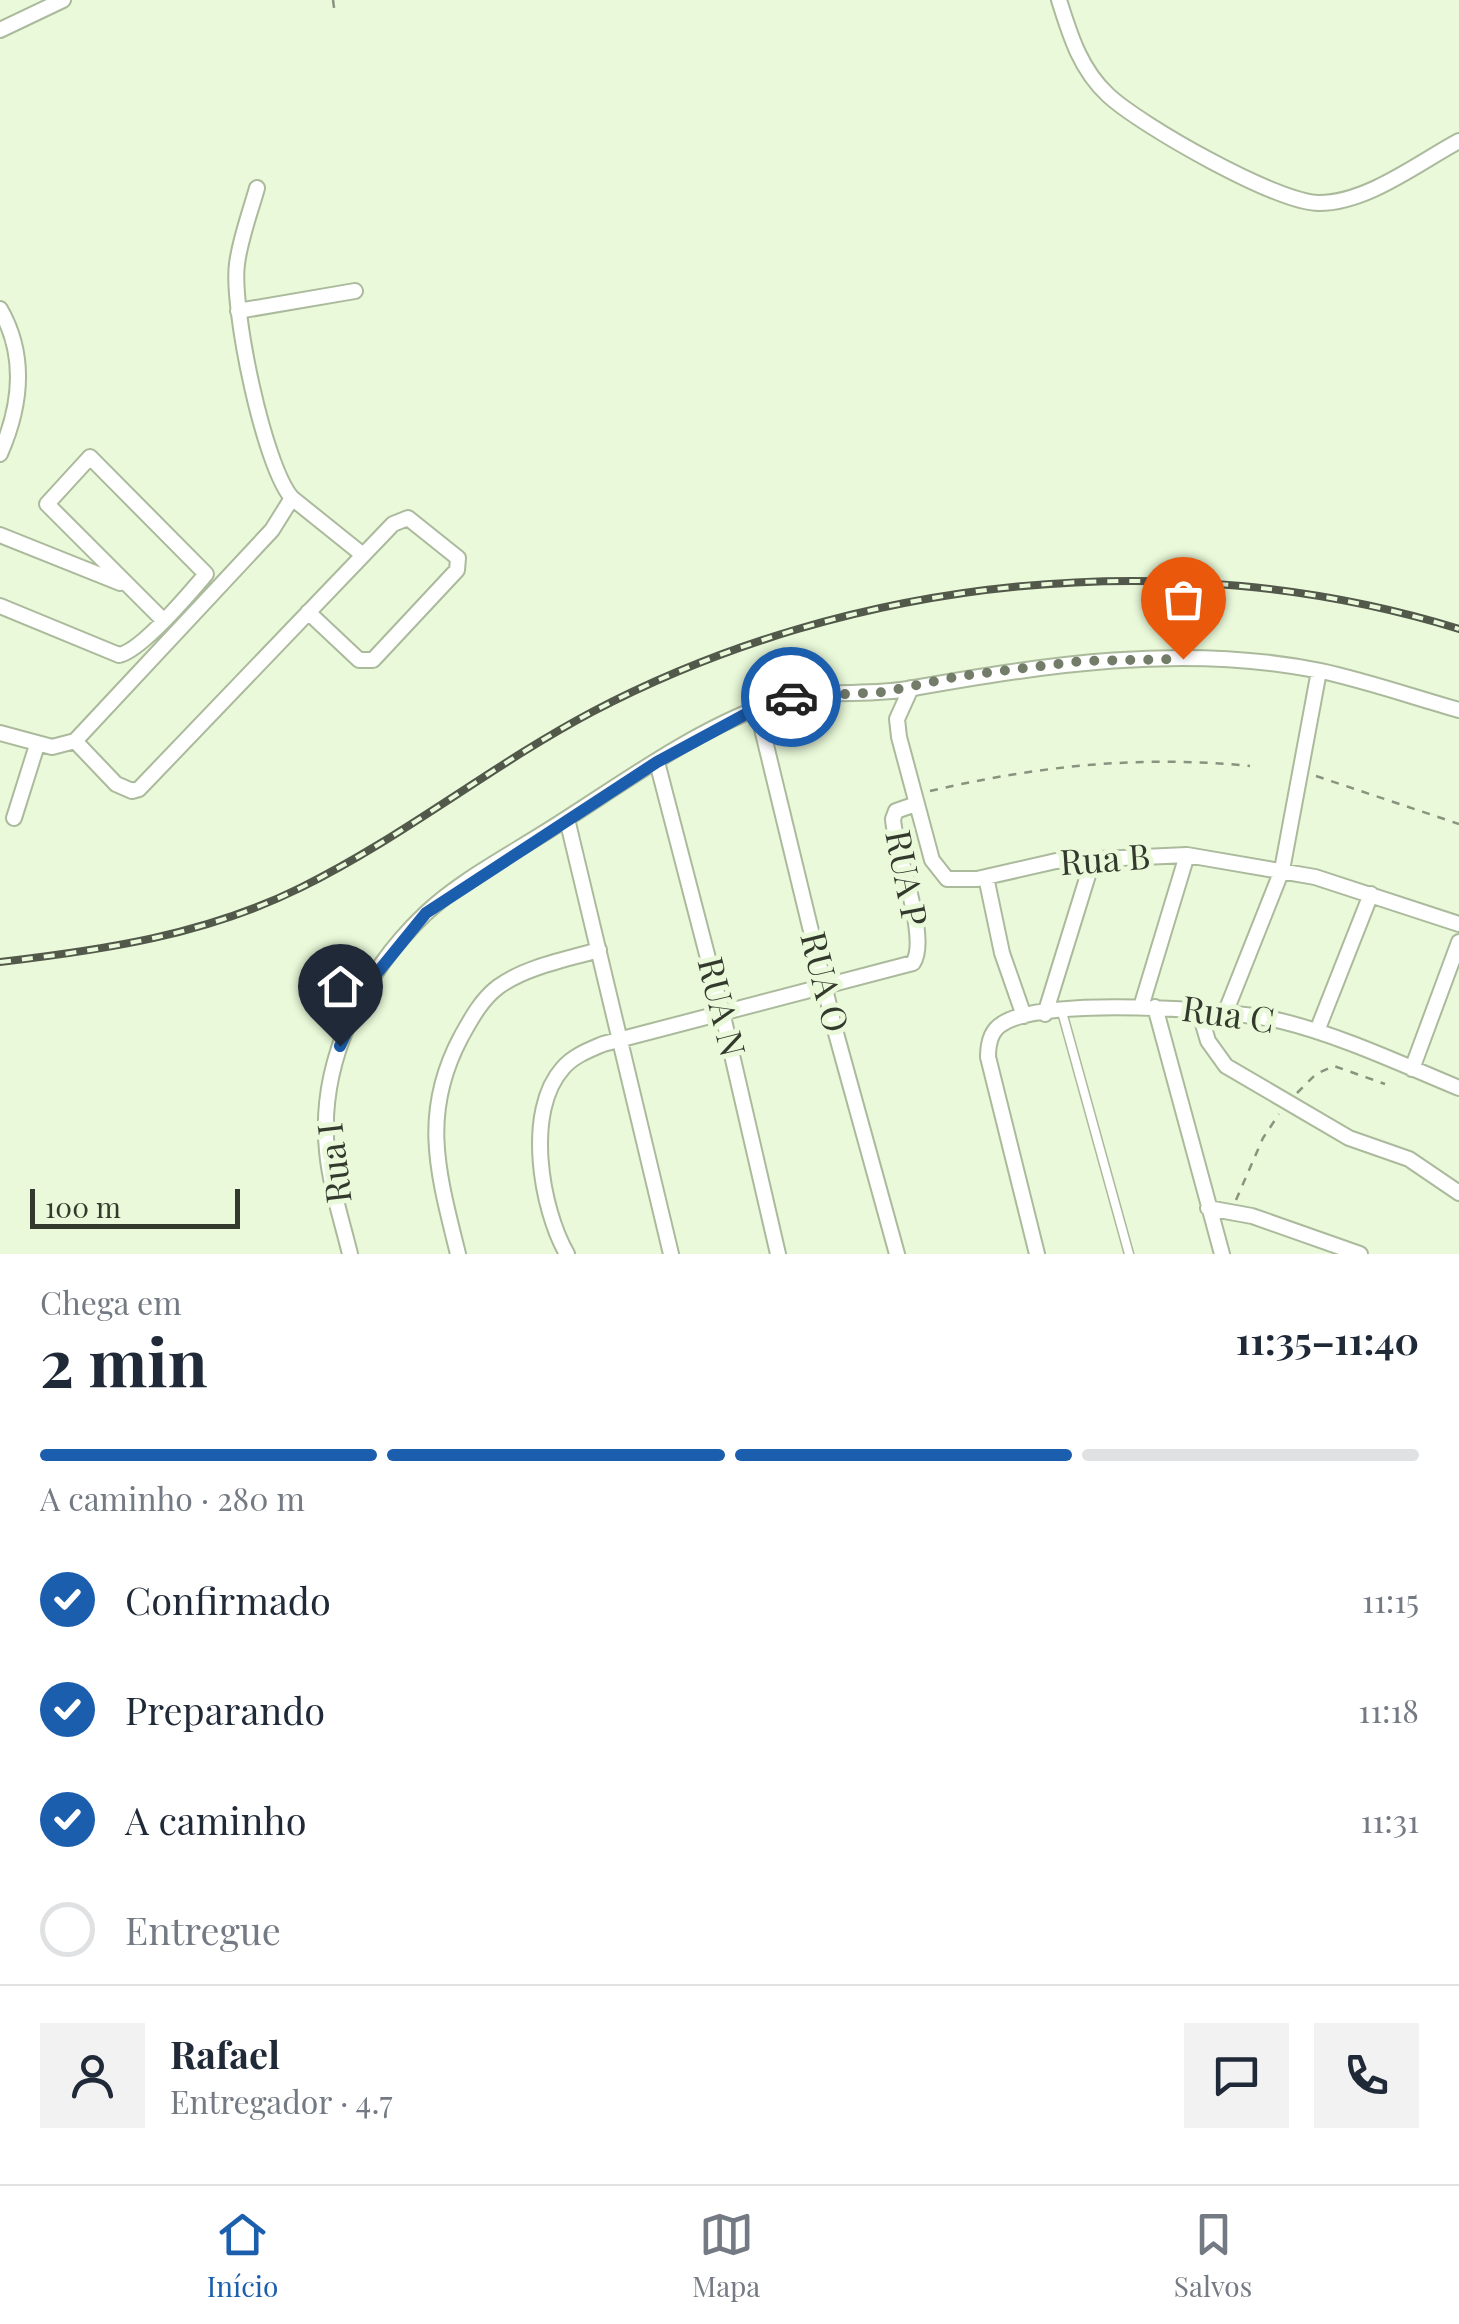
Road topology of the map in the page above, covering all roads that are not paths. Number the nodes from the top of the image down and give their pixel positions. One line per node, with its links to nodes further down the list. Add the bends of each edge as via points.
1 (63, 0): 3 (street)
2 (1059, 0): 4 (street, via 1082,63 1107,94 1142,121 1286,197 1336,201)
3 (0, 30)
4 (1459, 141)
5 (257, 188): 8 (street, via 236,266)
6 (355, 291): 8 (street)
7 (0, 309): 9 (street, via 20,374)
8 (238, 311): 10 (street, via 271,464)
9 (0, 454)
10 (292, 498): 12 (street); 22 (street, via 272,530)
11 (0, 535): 13 (street)
12 (363, 555): 15 (street); 15 (street, via 408,518 458,558 458,566 366,662)
13 (126, 586): 16 (street); 16 (street, via 47,504 87,457 205,570)
14 (0, 606): 16 (street, via 119,655)
15 (308, 612): 22 (street, via 139,789 116,784)
16 (163, 620)
17 (1319, 671): 18 (street, Rua I, via 1147,658 960,676); 20 (street, Rua I); 30 (street)
18 (904, 689): 19 (street, Rua I, via 804,694); 25 (street, Rua B, via 897,720)
19 (757, 708): 24 (street, Rua I); 36 (street, RUA O)
20 (1459, 710)
21 (0, 733): 23 (street)
22 (74, 741): 23 (street)
23 (36, 745): 26 (street)
24 (657, 762): 27 (street, Rua I); 42 (street, RUA N)
25 (915, 799): 31 (street, Rua B, via 938,871 959,882); 36 (street, RUA P, via 893,819 918,956)
26 (14, 818)
27 (567, 819): 35 (street); 50 (street, Rua I, via 426,913 355,1006 331,1081 326,1124 326,1152)
28 (1187, 855): 29 (street, Rua B); 30 (street, Rua B); 37 (street)
29 (1093, 858): 31 (street, Rua B); 41 (street)
30 (1282, 870): 32 (street, Rua B); 39 (street)
31 (986, 877): 43 (street)
32 (1370, 894): 33 (street, Rua B); 44 (street)
33 (1459, 924)
34 (1459, 942): 46 (street)
35 (600, 950): 45 (street); 51 (street, via 497,988 452,1054 434,1110 434,1136)
36 (825, 987): 42 (street, RUA P); 55 (street, RUA O)
37 (1148, 1007): 38 (street, Rua C); 40 (street, Rua C); 49 (street)
38 (1198, 1008): 39 (street, Rua C); 48 (street, via 1208,1041 1226,1066 1349,1138 1409,1159)
39 (1226, 1010): 44 (street, Rua C)
40 (1062, 1012): 41 (street, Rua C); 57 (lane)
41 (1045, 1014): 43 (street, Rua C)
42 (724, 1016): 45 (street, RUA P); 54 (street, RUA N)
43 (1024, 1016): 56 (street, Rua C, via 1007,1021 988,1045)
44 (1317, 1031): 46 (street, Rua C)
45 (620, 1040): 52 (street, RUA P, via 565,1065 544,1114 545,1197); 53 (street)
46 (1412, 1069): 47 (street, Rua C)
47 (1459, 1088)
48 (1459, 1193)
49 (1208, 1208): 58 (street); 59 (street, via 1252,1216)
50 (350, 1254)
51 (458, 1254)
52 (567, 1254)
53 (671, 1254)
54 (778, 1254)
55 (898, 1254)
56 (1037, 1254)
57 (1129, 1254)
58 (1222, 1254)
59 (1360, 1254)

